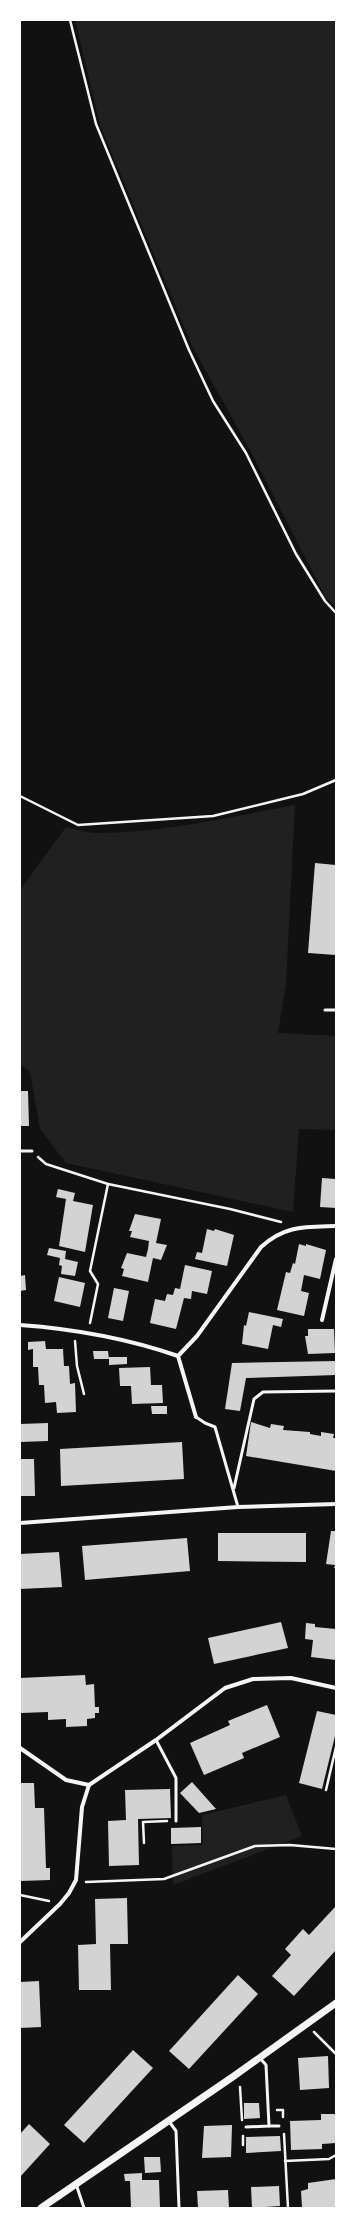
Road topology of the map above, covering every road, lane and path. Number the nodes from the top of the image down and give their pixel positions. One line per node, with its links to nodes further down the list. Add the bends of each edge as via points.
1 (70, 20): 2 (path, via 96,124 190,350 213,401 246,453 296,554)
2 (336, 613)
3 (336, 780): 4 (path, via 303,794 213,816 78,825)
4 (20, 796)
5 (325, 1010): 6 (lane)
6 (336, 1010)
7 (32, 1151): 8 (lane); 9 (path, via 46,1164)
8 (20, 1152)
9 (108, 1184): 11 (path); 16 (path, via 90,1272 98,1284)
10 (336, 1226): 11 (street)
11 (303, 1227): 17 (street, via 273,1236 261,1247 197,1336)
12 (336, 1259): 13 (street)
13 (322, 1320)
14 (20, 1324): 15 (street)
15 (76, 1330): 16 (street); 19 (path, via 77,1366)
16 (88, 1332): 17 (street, via 139,1342)
17 (178, 1356): 20 (street)
18 (336, 1391): 21 (lane, via 263,1392 254,1399)
19 (84, 1394)
20 (196, 1417): 21 (lane, via 214,1427)
21 (234, 1488): 23 (lane)
22 (336, 1504): 23 (street)
23 (238, 1507): 24 (street)
24 (20, 1523)
25 (336, 1688): 26 (street, via 291,1678 253,1679 225,1688)
26 (156, 1740): 29 (street); 31 (lane, via 176,1778)
27 (336, 1747): 30 (path)
28 (20, 1748): 29 (street, via 66,1780)
29 (89, 1785): 34 (street, via 82,1806)
30 (326, 1790)
31 (176, 1821): 32 (path, via 143,1822)
32 (144, 1843)
33 (336, 1849): 34 (path, via 290,1845 255,1846 164,1879 88,1882)
34 (76, 1880): 36 (street)
35 (20, 1895): 36 (path)
36 (60, 1904): 37 (street)
37 (20, 1942)
38 (336, 2003): 39 (street)
39 (306, 2025): 40 (path); 41 (street)
40 (336, 2054)
41 (259, 2058): 42 (street); 43 (lane, via 266,2065)
42 (234, 2076): 44 (street); 49 (path, via 240,2084)
43 (268, 2110): 45 (path, via 283,2110); 46 (lane)
44 (168, 2120): 55 (street); 58 (lane, via 176,2131)
45 (283, 2124)
46 (269, 2126): 47 (lane); 48 (lane)
47 (279, 2126)
48 (246, 2127)
49 (242, 2128)
50 (284, 2130): 54 (path)
51 (242, 2134): 52 (path)
52 (243, 2145)
53 (336, 2155): 54 (path, via 329,2159)
54 (285, 2161): 59 (path)
55 (76, 2184): 56 (street); 57 (lane)
56 (41, 2208)
57 (84, 2208)
58 (179, 2208)
59 (288, 2208)

